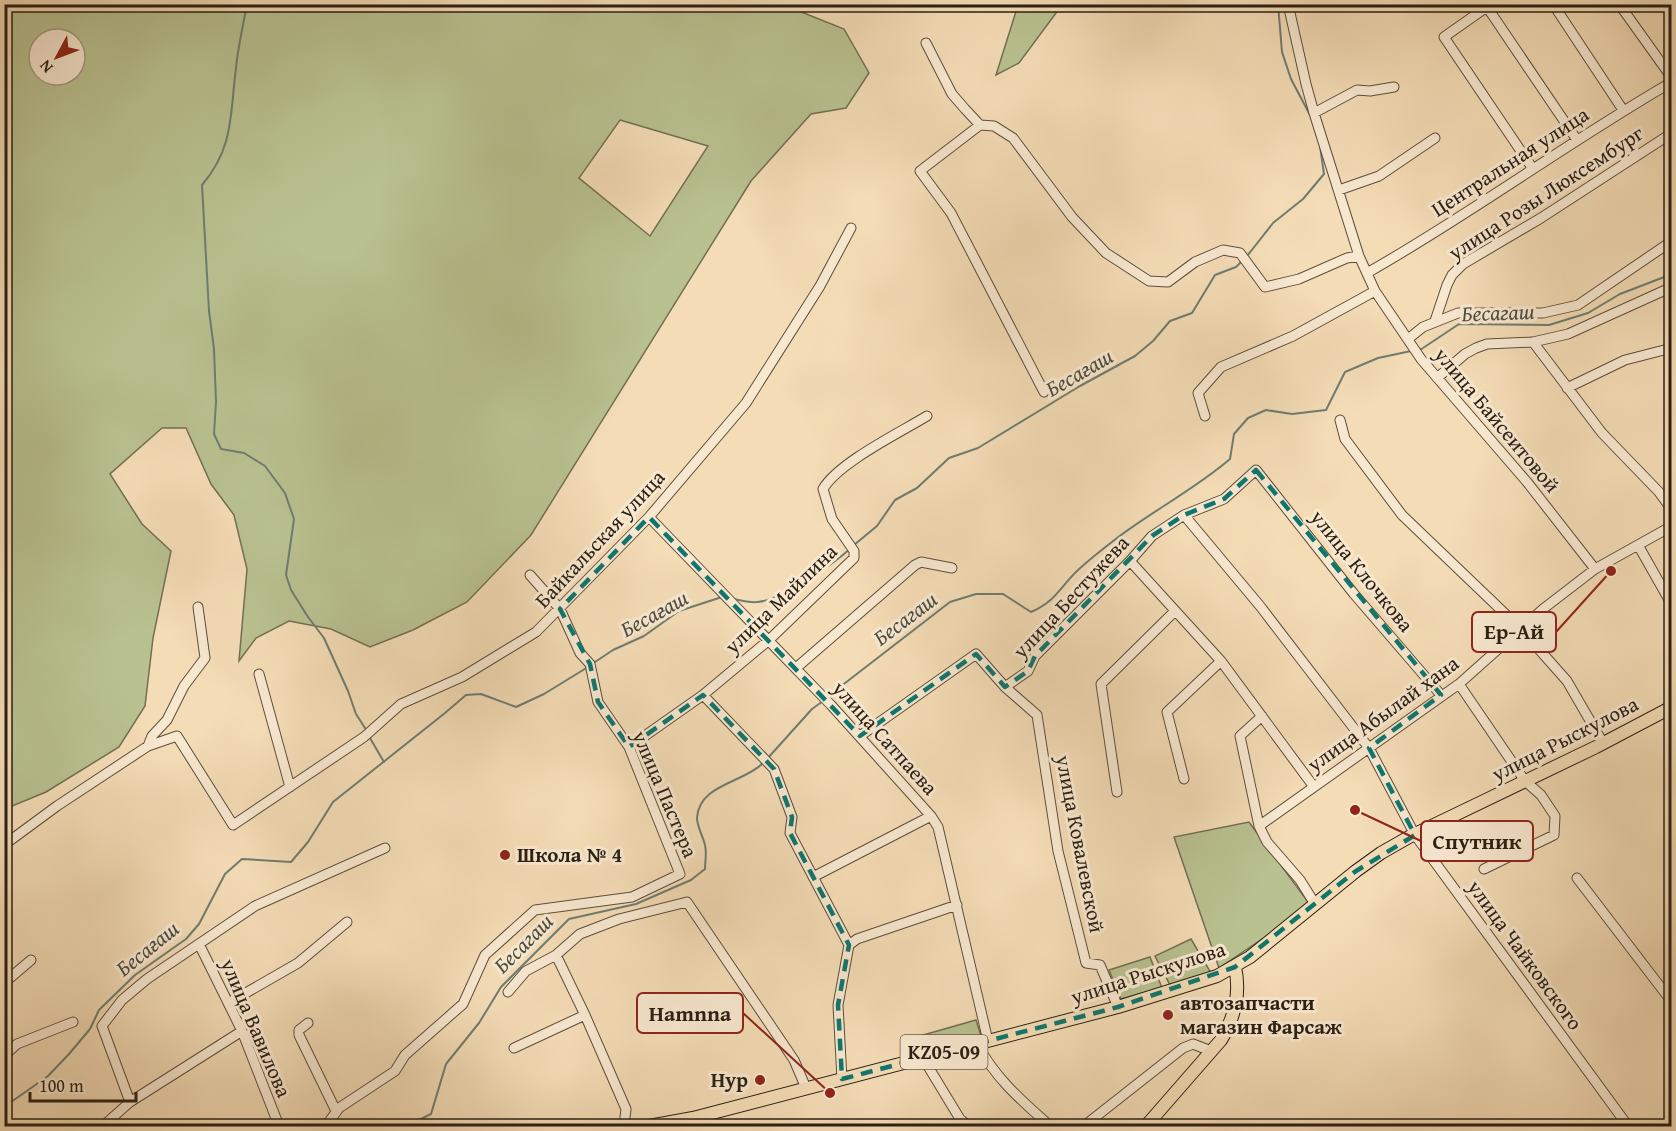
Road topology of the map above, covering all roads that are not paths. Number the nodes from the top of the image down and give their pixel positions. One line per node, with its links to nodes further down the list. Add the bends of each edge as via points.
1 (1288, 4): 9 (street, улица Байсеитовой)
2 (1553, 4): 8 (street)
3 (1619, 4): 6 (street)
4 (1489, 6): 13 (street); 14 (street, via 1444,37)
5 (926, 43): 10 (street, via 952,94)
6 (1671, 80): 8 (street, Центральная улица)
7 (1394, 87): 9 (street, via 1357,90)
8 (1623, 110): 13 (street, Центральная улица)
9 (1314, 113): 15 (street, улица Байсеитовой)
10 (980, 125): 18 (street, via 994,126 1013,138 1072,217 1106,253 1149,281 1168,282 1195,262 1223,250 1240,254 1265,287 1299,279); 28 (street, via 920,171 951,213)
11 (1671, 133): 22 (street, улица Розы Люксембург, via 1463,264 1447,285)
12 (1435, 138): 15 (street, via 1379,176)
13 (1577, 140): 14 (street, Центральная улица)
14 (1533, 169): 19 (street, Центральная улица)
15 (1339, 190): 18 (street, улица Байсеитовой)
16 (851, 228): 35 (street, Байкальская улица, via 820,286 746,403)
17 (1671, 241): 22 (street, via 1578,305 1543,313 1458,313)
18 (1359, 256): 19 (street, улица Байсеитовой)
19 (1367, 273): 21 (street, улица Байсеитовой)
20 (1671, 287): 24 (street, via 1568,334)
21 (1376, 291): 23 (street, улица Байсеитовой); 30 (street, via 1293,336 1221,367 1198,393)
22 (1435, 321): 23 (street)
23 (1409, 342): 26 (street, улица Байсеитовой)
24 (1533, 342): 26 (street, via 1476,348); 27 (street)
25 (1671, 348): 27 (street, via 1625,360)
26 (1437, 378): 40 (street, улица Байсеитовой, via 1527,482)
27 (1567, 388): 33 (street)
28 (1044, 392)
29 (927, 416): 47 (street, улица Майлина, via 829,478 823,489 832,519 854,551 854,558)
30 (1205, 416)
31 (1340, 420): 46 (street, via 1345,439 1402,515)
32 (1256, 470): 34 (street, улица Бестужева, via 1224,499); 54 (street, улица Клочкова, via 1354,594)
33 (1671, 510)
34 (1184, 515): 38 (street, улица Бестужева, via 1152,536); 61 (street, улица Чайковского)
35 (650, 517): 44 (street, Байкальская улица); 47 (street, улица Сатпаева)
36 (1671, 525): 37 (street, улица Абылай хана)
37 (1638, 545): 40 (street, улица Абылай хана); 42 (street)
38 (1130, 561): 45 (street); 52 (street, улица Бестужева, via 1035,656 1028,671)
39 (952, 568): 49 (street, via 921,562 915,565)
40 (1595, 569): 46 (street, улица Абылай хана)
41 (530, 575): 44 (street, улица Пастера)
42 (1671, 605)
43 (198, 607): 59 (street, via 205,658)
44 (560, 609): 60 (street, улица Пастера, via 580,653 590,664 598,702); 64 (street, Байкальская улица, via 536,632 462,677 401,704 364,737)
45 (1175, 611): 48 (street); 66 (street, via 1101,684)
46 (1521, 629): 51 (street, улица Абылай хана); 58 (street, via 1567,681)
47 (769, 640): 49 (street, улица Сатпаева); 53 (street, улица Майлина)
48 (1221, 661): 56 (street); 62 (street, via 1167,712)
49 (796, 668): 57 (street, улица Сатпаева)
50 (259, 674): 64 (street)
51 (1459, 684): 54 (street, улица Абылай хана); 63 (street)
52 (1005, 687): 57 (street, улица Бестужева, via 976,654); 87 (street, улица Ковалевской, via 1037,715 1058,851 1086,963 1100,965)
53 (703, 695): 60 (street, улица Майлина); 73 (street, via 774,769 792,817 790,833)
54 (1441, 695): 61 (street, улица Абылай хана)
55 (1671, 707): 58 (main road, улица Рыскулова / KZ05-09)
56 (1262, 716): 65 (street); 68 (street, via 1240,736)
57 (860, 736): 67 (street, улица Сатпаева)
58 (1603, 743): 63 (main road, улица Рыскулова / KZ05-09)
59 (148, 746): 64 (street, Байкальская улица, via 177,736 233,825); 70 (street)
60 (629, 747): 100 (street, улица Пастера, via 680,874 632,897 535,910 485,955 463,1004 405,1055 395,1071)
61 (1369, 748): 65 (street, улица Абылай хана); 69 (street, улица Чайковского)
62 (1184, 779)
63 (1525, 781): 69 (main road, улица Рыскулова / KZ05-09); 72 (street, via 1541,795 1555,816 1554,835)
64 (290, 787)
65 (1314, 787): 68 (street, улица Абылай хана)
66 (1117, 792)
67 (932, 816): 73 (street); 76 (street, улица Сатпаева)
68 (1259, 826): 75 (street)
69 (1415, 835): 75 (main road, улица Рыскулова / KZ05-09, via 1381,853); 112 (street, улица Чайковского)
70 (4, 845)
71 (385, 848): 78 (street, via 255,906)
72 (1484, 869)
73 (813, 878): 79 (street)
74 (1577, 878): 86 (street)
75 (1315, 904): 82 (main road, улица Рыскулова / KZ05-09)
76 (957, 905): 79 (street); 92 (street, улица Сатпаева)
77 (347, 922): 85 (street, via 298,963)
78 (199, 944): 85 (street, улица Вавилова); 99 (street, via 122,999 102,1026)
79 (849, 945): 97 (street, via 838,1005)
80 (556, 955): 84 (street, via 526,971); 88 (street); 98 (street, via 580,934 619,919 687,902 794,1060)
81 (31, 960): 83 (street)
82 (1235, 967): 87 (main road, улица Рыскулова / KZ05-09); 94 (main road, via 1238,980 1233,1017)
83 (4, 982)
84 (508, 992)
85 (230, 1002): 91 (street, улица Вавилова)
86 (1671, 1002)
87 (1118, 1007): 92 (main road, улица Рыскулова / KZ05-09)
88 (585, 1015): 93 (street); 106 (street, via 626,1109)
89 (74, 1022): 95 (street, via 17,1044)
90 (308, 1023): 100 (street, via 299,1035)
91 (242, 1031): 99 (street); 104 (street, улица Вавилова)
92 (982, 1042): 96 (main road, улица Рыскулова / KZ05-09); 109 (street, улица Сатпаева, via 989,1065)
93 (514, 1048)
94 (1211, 1051): 110 (street, via 1193,1044 1183,1048); 111 (main road)
95 (4, 1056)
96 (923, 1058): 97 (main road, улица Рыскулова / KZ05-09); 108 (street)
97 (842, 1079): 98 (main road, улица Рыскулова / KZ05-09)
98 (806, 1088): 101 (main road, улица Рыскулова / KZ05-09)
99 (130, 1102): 103 (street)
100 (336, 1111): 102 (street)
101 (694, 1122): 107 (main road, улица Рыскулова / KZ05-09)
102 (326, 1125): 105 (street)
103 (103, 1126)
104 (279, 1126)
105 (309, 1126)
106 (624, 1126)
107 (649, 1126)
108 (968, 1126)
109 (1050, 1126)
110 (1084, 1126)
111 (1146, 1126)
112 (1628, 1126)

